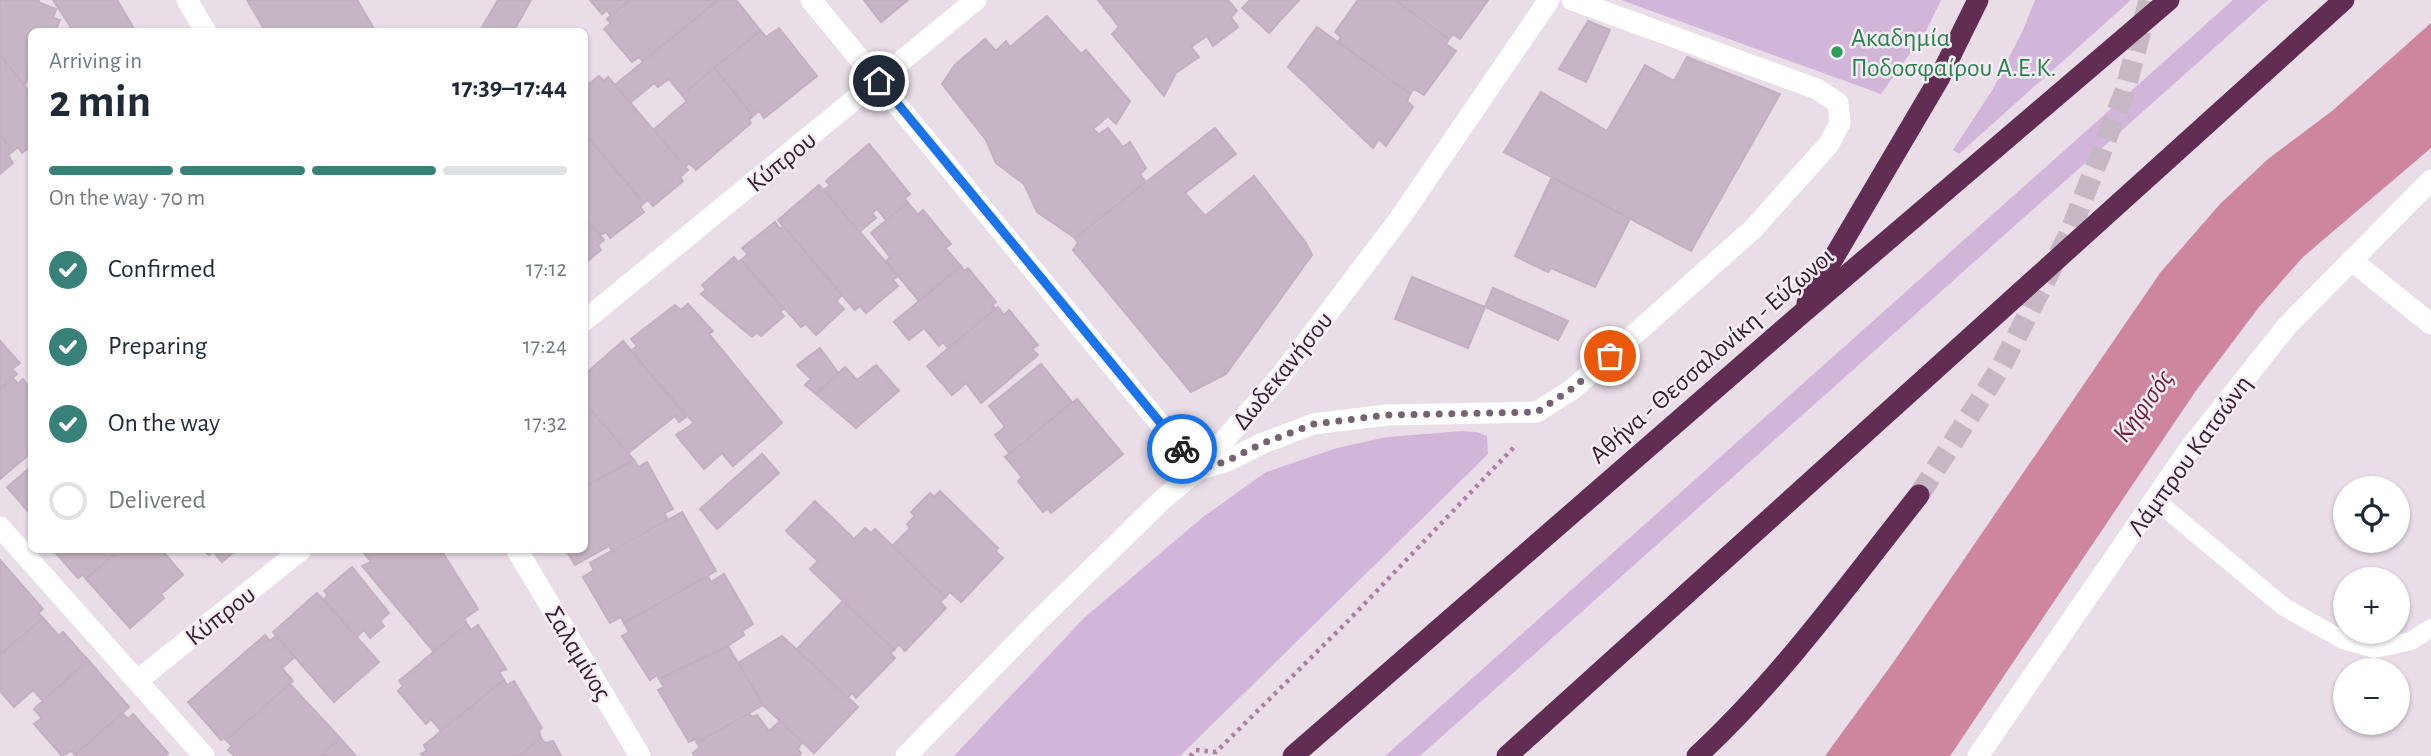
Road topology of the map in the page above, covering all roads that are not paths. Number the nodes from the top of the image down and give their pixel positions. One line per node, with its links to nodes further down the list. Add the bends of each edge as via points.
1 (187, 0): 9 (street)
2 (811, 0): 10 (street)
3 (976, 0): 10 (street, Κύπρου)
4 (1549, 0): 16 (street, Δωδεκανήσου, via 1306,345)
5 (1572, 0): 16 (street, via 1817,89 1838,103 1840,123 1829,144 1753,229 1573,388 1537,412 1387,415 1314,424)
6 (1978, 0): 13 (highway, via 1939,79)
7 (2169, 0): 13 (highway, Αθήνα - Θεσσαλονίκη - Εύζωνοι)
8 (2344, 0): 28 (highway)
9 (204, 28)
10 (879, 81): 14 (street, Κύπρου); 16 (street)
11 (2431, 180): 12 (street, Λάμπρου Κατσώνη)
12 (2351, 260): 15 (street); 18 (street, Λάμπρου Κατσώνη, via 2287,326)
13 (1798, 316): 27 (highway, Αθήνα - Θεσσαλονίκη - Εύζωνοι)
14 (588, 318)
15 (2431, 324)
16 (1198, 470): 26 (street, Δωδεκανήσου, via 1046,612)
17 (1919, 495): 29 (highway, via 1800,647)
18 (2154, 499): 22 (lane, via 2284,607 2343,640 2375,649 2411,641); 30 (street, Λάμπρου Κατσώνη)
19 (0, 527): 23 (street)
20 (297, 553): 23 (street, Κύπρου)
21 (519, 553): 25 (street, Σαλαμίνος)
22 (2431, 628)
23 (138, 680): 24 (street)
24 (204, 756)
25 (640, 756)
26 (906, 756)
27 (1293, 756)
28 (1507, 756)
29 (1697, 756)
30 (1978, 756)

